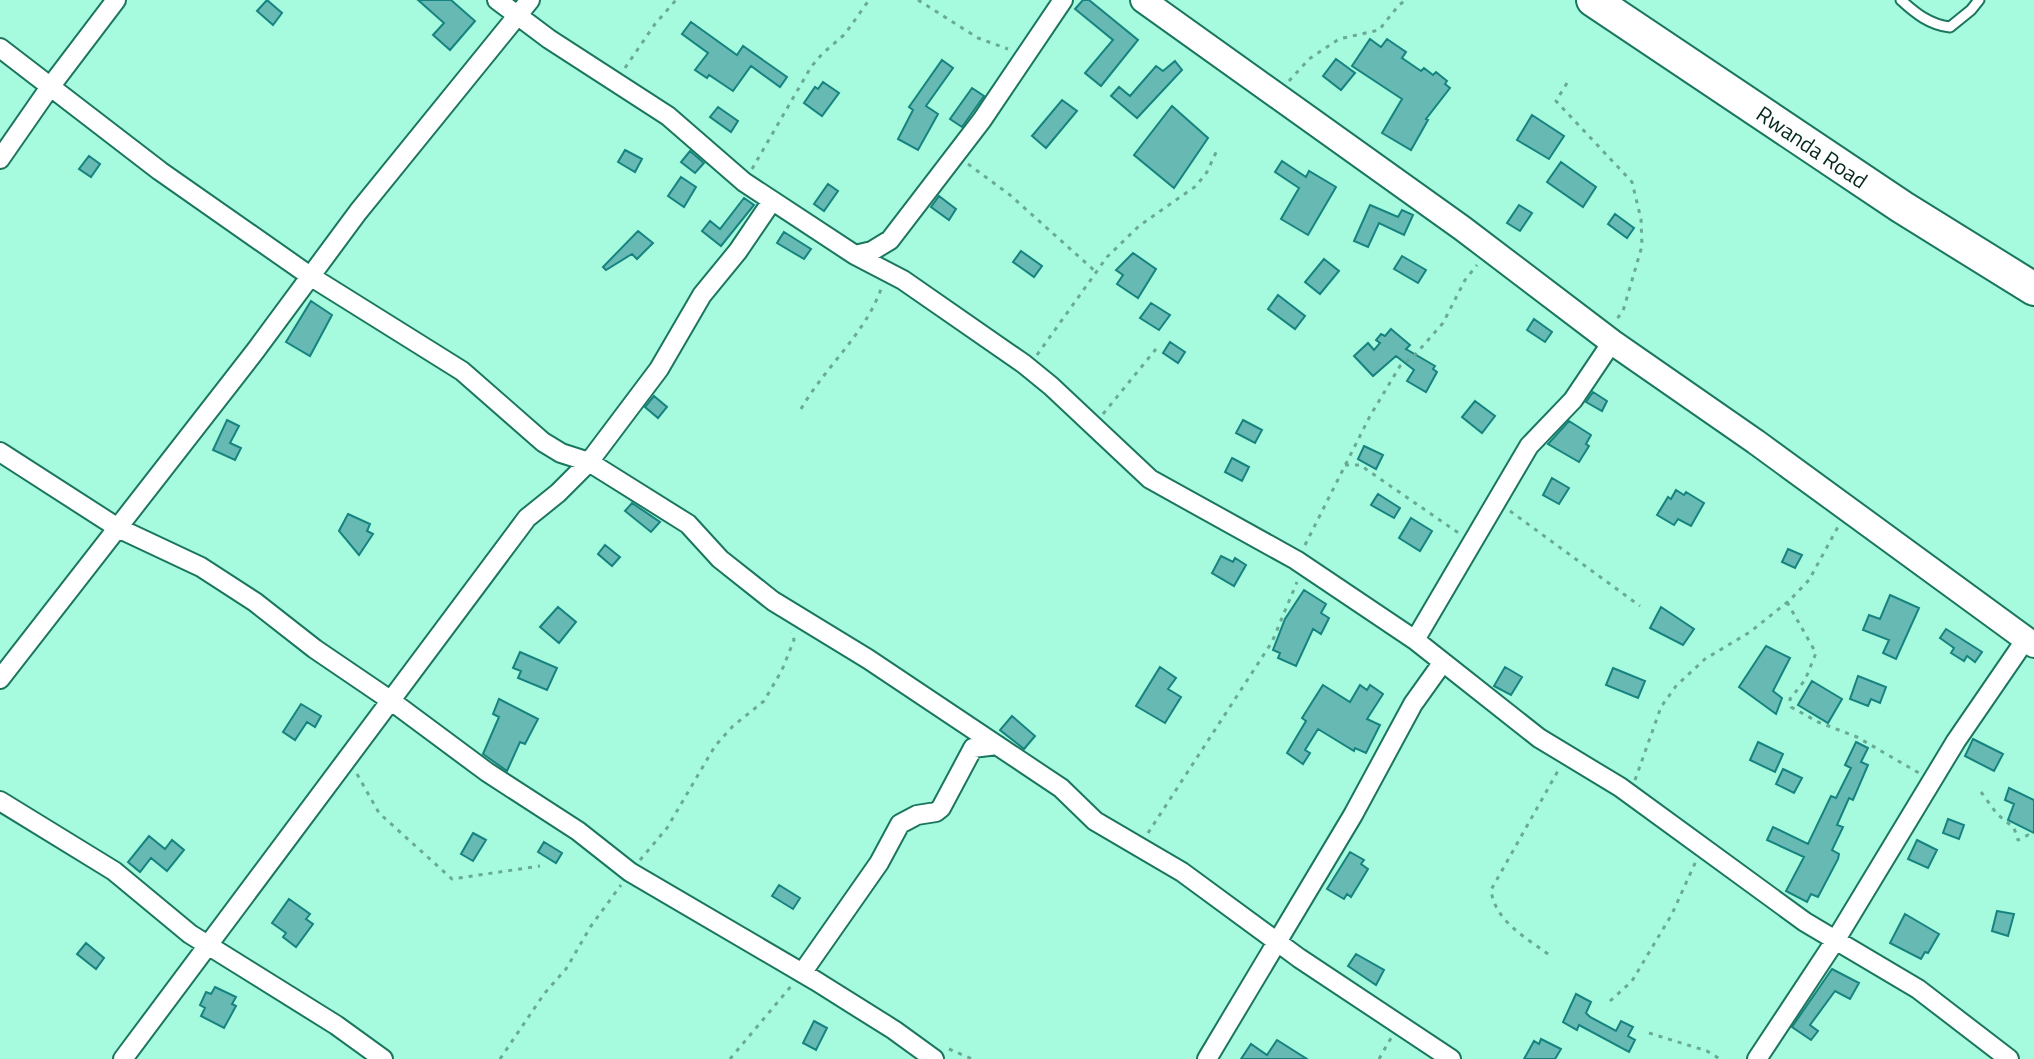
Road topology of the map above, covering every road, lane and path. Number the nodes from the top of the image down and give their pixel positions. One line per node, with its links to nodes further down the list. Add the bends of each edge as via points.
1 (116, 0): 17 (street)
2 (497, 0): 12 (street)
3 (676, 0): 15 (path)
4 (869, 0): 22 (path, via 845,34 811,67)
5 (918, 0): 14 (path, via 992,45)
6 (1063, 0): 14 (street)
7 (1143, 0): 18 (street)
8 (1406, 0): 18 (path, via 1379,30 1339,39 1309,59)
9 (1593, 0): 29 (highway, Rwanda Road)
10 (1901, 0): 11 (lane, via 1936,26 1950,27)
11 (1979, 0)
12 (525, 7): 15 (street, via 549,39); 28 (street)
13 (0, 48): 17 (street)
14 (1027, 53): 20 (street)
15 (616, 81): 22 (street, via 696,138)
16 (1567, 83): 30 (path, via 1556,101 1632,182 1641,219 1642,246 1623,311)
17 (50, 87): 21 (street); 28 (street)
18 (1275, 95): 30 (street)
19 (1218, 148): 27 (path, via 1196,186 1139,226)
20 (955, 155): 24 (street, via 890,240); 27 (path, via 1010,195)
21 (0, 159)
22 (744, 182): 23 (street)
23 (772, 201): 24 (street); 36 (street)
24 (855, 255): 26 (street)
25 (1479, 263): 37 (path, via 1443,323 1400,366)
26 (877, 266): 32 (street); 33 (path, via 882,285 873,311)
27 (1096, 272): 32 (path)
28 (310, 276): 36 (street, via 462,371 543,442); 40 (street)
29 (2034, 289)
30 (1608, 339): 38 (street, via 1565,410 1534,439); 39 (street)
31 (1156, 349): 34 (path)
32 (1028, 368): 34 (street)
33 (801, 409)
34 (1093, 426): 42 (street, via 1150,479)
35 (0, 452): 40 (street)
36 (589, 462): 45 (street, via 688,524 720,559); 50 (street, via 527,518)
37 (1345, 465): 41 (path, via 1360,465); 42 (path)
38 (1497, 502): 41 (street); 44 (path)
39 (1847, 508): 43 (path, via 1809,580); 47 (street)
40 (118, 528): 49 (street); 50 (street, via 201,567)
41 (1473, 543): 46 (street)
42 (1296, 560): 46 (street); 59 (path, via 1297,581 1272,642)
43 (1787, 602): 54 (path, via 1816,653 1790,699 1791,707); 56 (path, via 1705,659 1676,686 1661,707)
44 (1640, 606)
45 (802, 619): 51 (street); 62 (path, via 792,629 794,640 764,701 715,746 667,828)
46 (1415, 640): 48 (street)
47 (2030, 642): 54 (street, via 1976,710)
48 (1443, 662): 53 (street, via 1512,719); 64 (street, via 1413,704)
49 (0, 679)
50 (390, 700): 52 (street); 62 (street)
51 (997, 745): 59 (street, via 1070,794 1095,821); 67 (street, via 973,748 941,808 900,824)
52 (352, 754): 61 (path, via 358,779 379,813 452,879); 65 (street)
53 (1567, 755): 56 (street); 66 (path, via 1491,890 1502,917)
54 (1934, 778): 63 (street)
55 (1981, 792): 58 (path, via 2014,828 2018,840)
56 (1630, 795): 60 (street)
57 (0, 801): 65 (street, via 114,871)
58 (2034, 838)
59 (1140, 846): 64 (street)
60 (1702, 847): 63 (street); 68 (path, via 1672,914 1632,981)
61 (540, 866)
62 (630, 872): 67 (street); 73 (path)
63 (1835, 941): 80 (street); 81 (street, via 1918,989)
64 (1277, 942): 69 (street); 76 (street)
65 (207, 946): 71 (street); 72 (street)
66 (1548, 954)
67 (802, 973): 74 (path); 75 (street)
68 (1610, 1001)
69 (1399, 1024): 77 (path); 78 (street)
70 (1649, 1033): 79 (path)
71 (123, 1059)
72 (383, 1059)
73 (500, 1059)
74 (730, 1059)
75 (934, 1059)
76 (1207, 1059)
77 (1379, 1059)
78 (1451, 1059)
79 (1720, 1059)
80 (1757, 1059)
81 (2009, 1059)

